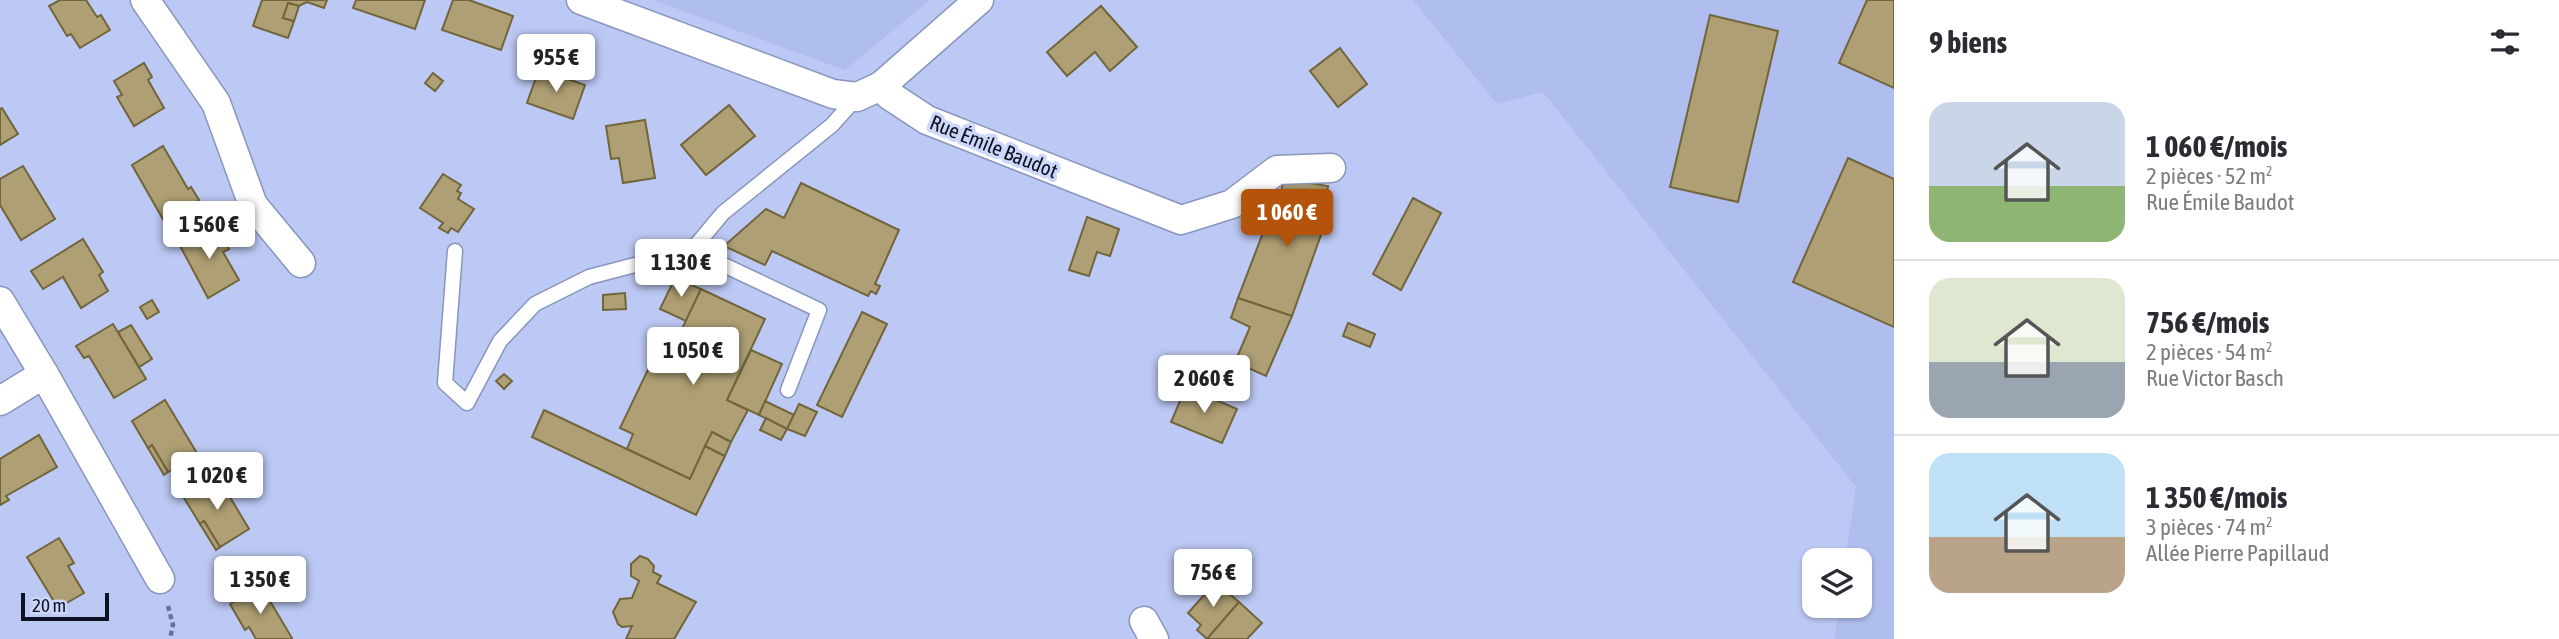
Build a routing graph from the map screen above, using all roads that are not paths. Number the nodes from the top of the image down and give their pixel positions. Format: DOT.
graph roads {
  1 [pos="145,0"];
  2 [pos="582,0"];
  3 [pos="979,0"];
  4 [pos="869,91"];
  5 [pos="1331,168"];
  6 [pos="692,250"];
  7 [pos="455,251"];
  8 [pos="301,264"];
  9 [pos="0,301"];
  10 [pos="44,374"];
  11 [pos="788,390"];
  12 [pos="0,401"];
  13 [pos="160,579"];
  1 -- 8 [label="street"];
  2 -- 4 [label="street, Rue Émile Baudot"];
  3 -- 4 [label="street"];
  4 -- 5 [label="street, Rue Émile Baudot"];
  4 -- 6 [label="lane"];
  6 -- 7 [label="lane"];
  6 -- 11 [label="lane"];
  9 -- 10 [label="street"];
  10 -- 12 [label="street"];
  10 -- 13 [label="street"];
}
